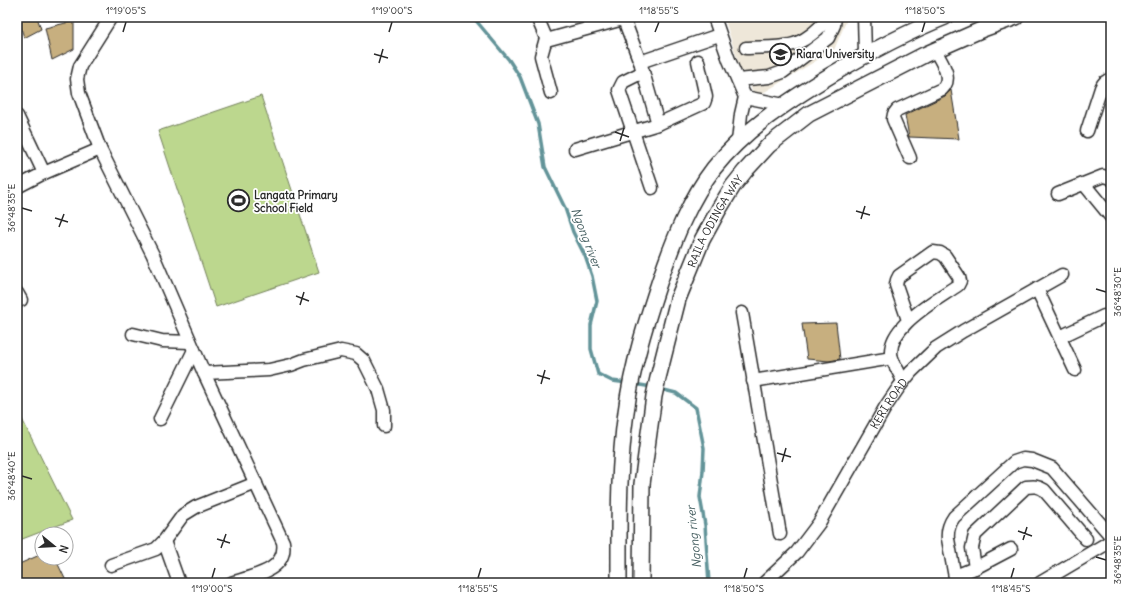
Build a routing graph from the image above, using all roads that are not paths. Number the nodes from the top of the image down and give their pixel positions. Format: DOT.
graph roads {
  1 [pos="538,17"];
  2 [pos="714,17"];
  3 [pos="830,17"];
  4 [pos="835,17"];
  5 [pos="864,17"];
  6 [pos="945,17"];
  7 [pos="1016,17"];
  8 [pos="108,18"];
  9 [pos="623,18"];
  10 [pos="720,35"];
  11 [pos="546,38"];
  12 [pos="746,48"];
  13 [pos="935,50"];
  14 [pos="865,54"];
  15 [pos="698,61"];
  16 [pos="642,67"];
  17 [pos="1111,79"];
  18 [pos="738,80"];
  19 [pos="552,93"];
  20 [pos="745,97"];
  21 [pos="784,105"];
  22 [pos="17,116"];
  23 [pos="658,124"];
  24 [pos="1087,131"];
  25 [pos="633,132"];
  26 [pos="738,142"];
  27 [pos="100,149"];
  28 [pos="574,149"];
  29 [pos="910,158"];
  30 [pos="44,173"];
  31 [pos="1111,179"];
  32 [pos="1084,184"];
  33 [pos="17,187"];
  34 [pos="652,188"];
  35 [pos="1058,194"];
  36 [pos="1111,217"];
  37 [pos="1062,275"];
  38 [pos="1037,289"];
  39 [pos="742,313"];
  40 [pos="1104,316"];
  41 [pos="908,320"];
  42 [pos="133,334"];
  43 [pos="1060,337"];
  44 [pos="192,346"];
  45 [pos="892,358"];
  46 [pos="1075,370"];
  47 [pos="204,373"];
  48 [pos="753,381"];
  49 [pos="903,381"];
  50 [pos="160,419"];
  51 [pos="384,426"];
  52 [pos="256,483"];
  53 [pos="780,534"];
  54 [pos="1111,536"];
  55 [pos="1086,539"];
  56 [pos="164,541"];
  57 [pos="1111,541"];
  58 [pos="1011,549"];
  59 [pos="110,565"];
  60 [pos="975,568"];
  61 [pos="956,579"];
  62 [pos="179,583"];
  63 [pos="231,583"];
  64 [pos="619,583"];
  65 [pos="641,583"];
  66 [pos="764,583"];
  67 [pos="1040,583"];
  1 -- 11 [label="street"];
  2 -- 10 [label="street"];
  3 -- 12 [label="street"];
  4 -- 18 [label="street"];
  5 -- 14 [label="street"];
  6 -- 14 [label="main road"];
  7 -- 13 [label="main road, RAILA ODINGA WAY"];
  8 -- 27 [label="street"];
  9 -- 11 [label="street"];
  9 -- 16 [label="street"];
  10 -- 16 [label="street"];
  10 -- 18 [label="street"];
  11 -- 19 [label="street"];
  13 -- 29 [label="street"];
  13 -- 65 [label="main road, RAILA ODINGA WAY"];
  14 -- 21 [label="main road"];
  15 -- 23 [label="street"];
  16 -- 23 [label="street"];
  16 -- 25 [label="street"];
  17 -- 24 [label="street"];
  18 -- 20 [label="street"];
  20 -- 21 [label="street"];
  20 -- 26 [label="street"];
  21 -- 26 [label="main road"];
  22 -- 30 [label="street"];
  23 -- 25 [label="street"];
  25 -- 28 [label="street"];
  25 -- 34 [label="street"];
  26 -- 64 [label="main road"];
  27 -- 30 [label="street"];
  27 -- 44 [label="street"];
  30 -- 33 [label="street"];
  31 -- 32 [label="street"];
  32 -- 35 [label="street"];
  32 -- 36 [label="street"];
  37 -- 38 [label="street, KERI ROAD"];
  38 -- 43 [label="street"];
  38 -- 49 [label="street, KERI ROAD"];
  39 -- 48 [label="street"];
  40 -- 43 [label="street"];
  41 -- 41 [label="street"];
  41 -- 45 [label="street"];
  42 -- 44 [label="street"];
  43 -- 46 [label="street"];
  44 -- 47 [label="street"];
  44 -- 50 [label="street"];
  45 -- 48 [label="street"];
  45 -- 49 [label="street"];
  47 -- 51 [label="street"];
  47 -- 52 [label="street"];
  48 -- 53 [label="street"];
  49 -- 66 [label="street, KERI ROAD"];
  52 -- 56 [label="street"];
  52 -- 63 [label="street"];
  54 -- 61 [label="street"];
  55 -- 60 [label="street"];
  56 -- 59 [label="street"];
  56 -- 62 [label="street"];
  57 -- 67 [label="street"];
  58 -- 60 [label="street"];
  60 -- 61 [label="street"];
}
